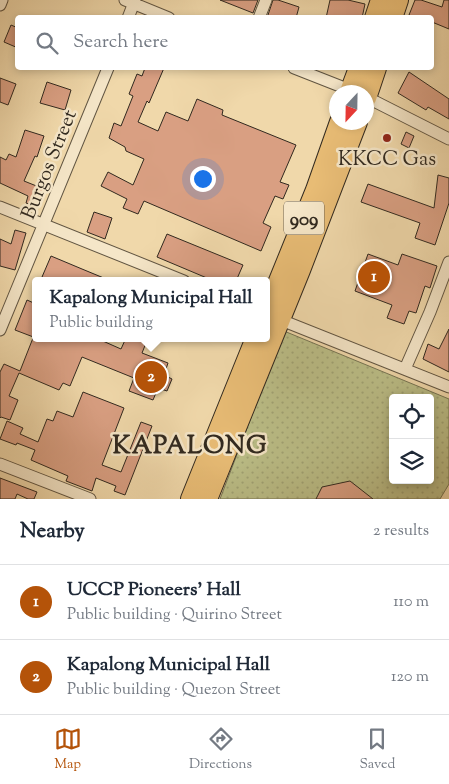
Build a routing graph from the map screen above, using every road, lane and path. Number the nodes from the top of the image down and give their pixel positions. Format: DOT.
graph roads {
  1 [pos="2,0"];
  2 [pos="266,0"];
  3 [pos="381,0"];
  4 [pos="398,0"];
  5 [pos="131,1"];
  6 [pos="0,5"];
  7 [pos="129,15"];
  8 [pos="162,15"];
  9 [pos="260,15"];
  10 [pos="376,15"];
  11 [pos="393,15"];
  12 [pos="107,70"];
  13 [pos="299,70"];
  14 [pos="359,70"];
  15 [pos="375,70"];
  16 [pos="336,85"];
  17 [pos="360,85"];
  18 [pos="366,85"];
  19 [pos="374,102"];
  20 [pos="337,130"];
  21 [pos="353,130"];
  22 [pos="449,139"];
  23 [pos="0,207"];
  24 [pos="43,224"];
  25 [pos="449,262"];
  26 [pos="174,277"];
  27 [pos="271,315"];
  28 [pos="0,330"];
  29 [pos="254,342"];
  30 [pos="262,342"];
  31 [pos="404,369"];
  32 [pos="449,387"];
  33 [pos="0,464"];
  34 [pos="67,495"];
  35 [pos="90,499"];
  36 [pos="191,499"];
  37 [pos="208,499"];
  1 -- 6 [label="street"];
  2 -- 9 [label="street"];
  3 -- 10 [label="highway"];
  4 -- 11 [label="highway"];
  5 -- 7 [label="street"];
  5 -- 8 [label="street"];
  12 -- 24 [label="street, Burgos Street"];
  13 -- 16 [label="street"];
  14 -- 17 [label="highway"];
  15 -- 18 [label="highway"];
  19 -- 22 [label="street"];
  20 -- 27 [label="highway, 909"];
  21 -- 27 [label="highway, 909"];
  23 -- 24 [label="street"];
  24 -- 26 [label="street"];
  24 -- 28 [label="street, Burgos Street"];
  25 -- 31 [label="street"];
  27 -- 31 [label="street"];
  29 -- 36 [label="highway"];
  30 -- 37 [label="highway, 909"];
  31 -- 32 [label="street"];
  33 -- 34 [label="street"];
  34 -- 35 [label="street"];
}
